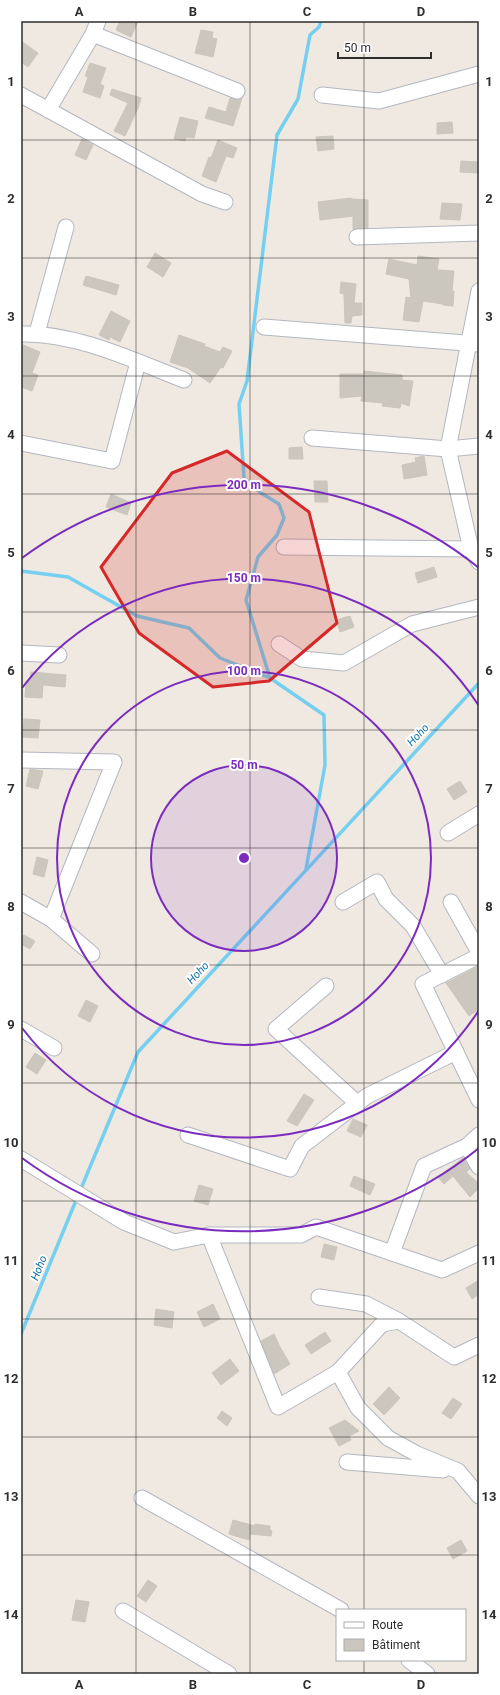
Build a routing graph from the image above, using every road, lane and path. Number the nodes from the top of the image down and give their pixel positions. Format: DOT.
graph roads {
  1 [pos="95,27"];
  2 [pos="479,74"];
  3 [pos="237,91"];
  4 [pos="21,95"];
  5 [pos="322,95"];
  6 [pos="48,110"];
  7 [pos="225,202"];
  8 [pos="66,227"];
  9 [pos="479,233"];
  10 [pos="357,237"];
  11 [pos="479,291"];
  12 [pos="264,327"];
  13 [pos="37,333"];
  14 [pos="21,334"];
  15 [pos="474,343"];
  16 [pos="138,362"];
  17 [pos="184,380"];
  18 [pos="312,438"];
  19 [pos="21,443"];
  20 [pos="479,446"];
  21 [pos="448,449"];
  22 [pos="284,547"];
  23 [pos="475,555"];
  24 [pos="479,606"];
  25 [pos="279,644"];
  26 [pos="21,652"];
  27 [pos="59,655"];
  28 [pos="21,760"];
  29 [pos="479,814"];
  30 [pos="448,833"];
  31 [pos="21,902"];
  32 [pos="343,902"];
  33 [pos="451,902"];
  34 [pos="51,919"];
  35 [pos="479,952"];
  36 [pos="92,954"];
  37 [pos="479,956"];
  38 [pos="442,975"];
  39 [pos="326,986"];
  40 [pos="21,1029"];
  41 [pos="54,1048"];
  42 [pos="456,1052"];
  43 [pos="479,1100"];
  44 [pos="358,1104"];
  45 [pos="188,1135"];
  46 [pos="479,1136"];
  47 [pos="467,1146"];
  48 [pos="21,1159"];
  49 [pos="479,1167"];
  50 [pos="209,1235"];
  51 [pos="392,1253"];
  52 [pos="479,1254"];
  53 [pos="319,1297"];
  54 [pos="399,1321"];
  55 [pos="479,1345"];
  56 [pos="338,1372"];
  57 [pos="347,1462"];
  58 [pos="458,1471"];
  59 [pos="479,1496"];
  60 [pos="142,1498"];
  61 [pos="339,1609"];
  62 [pos="123,1611"];
  63 [pos="410,1661"];
  64 [pos="229,1674"];
  65 [pos="427,1674"];
  1 -- 3 [label="street"];
  1 -- 6 [label="street"];
  2 -- 5 [label="street"];
  4 -- 6 [label="street"];
  6 -- 7 [label="street"];
  8 -- 13 [label="street"];
  9 -- 10 [label="street"];
  11 -- 15 [label="street"];
  12 -- 15 [label="street"];
  13 -- 14 [label="street"];
  13 -- 16 [label="street"];
  15 -- 21 [label="street"];
  16 -- 17 [label="street"];
  16 -- 19 [label="street"];
  18 -- 21 [label="street"];
  20 -- 21 [label="street"];
  21 -- 23 [label="street"];
  22 -- 23 [label="street"];
  24 -- 25 [label="street"];
  26 -- 27 [label="street"];
  28 -- 34 [label="street"];
  29 -- 30 [label="street"];
  31 -- 34 [label="street"];
  32 -- 38 [label="street"];
  33 -- 35 [label="street"];
  34 -- 36 [label="street"];
  37 -- 38 [label="street"];
  38 -- 42 [label="street"];
  39 -- 44 [label="street"];
  40 -- 41 [label="street"];
  42 -- 43 [label="street"];
  42 -- 44 [label="street"];
  44 -- 45 [label="street"];
  46 -- 47 [label="street"];
  47 -- 49 [label="street"];
  47 -- 51 [label="street"];
  48 -- 50 [label="street"];
  50 -- 51 [label="street"];
  50 -- 56 [label="street"];
  51 -- 52 [label="street"];
  53 -- 54 [label="street"];
  54 -- 55 [label="street"];
  54 -- 56 [label="street"];
  56 -- 58 [label="street"];
  57 -- 58 [label="street"];
  58 -- 59 [label="street"];
  60 -- 61 [label="street"];
  62 -- 64 [label="street"];
  63 -- 65 [label="street"];
}
